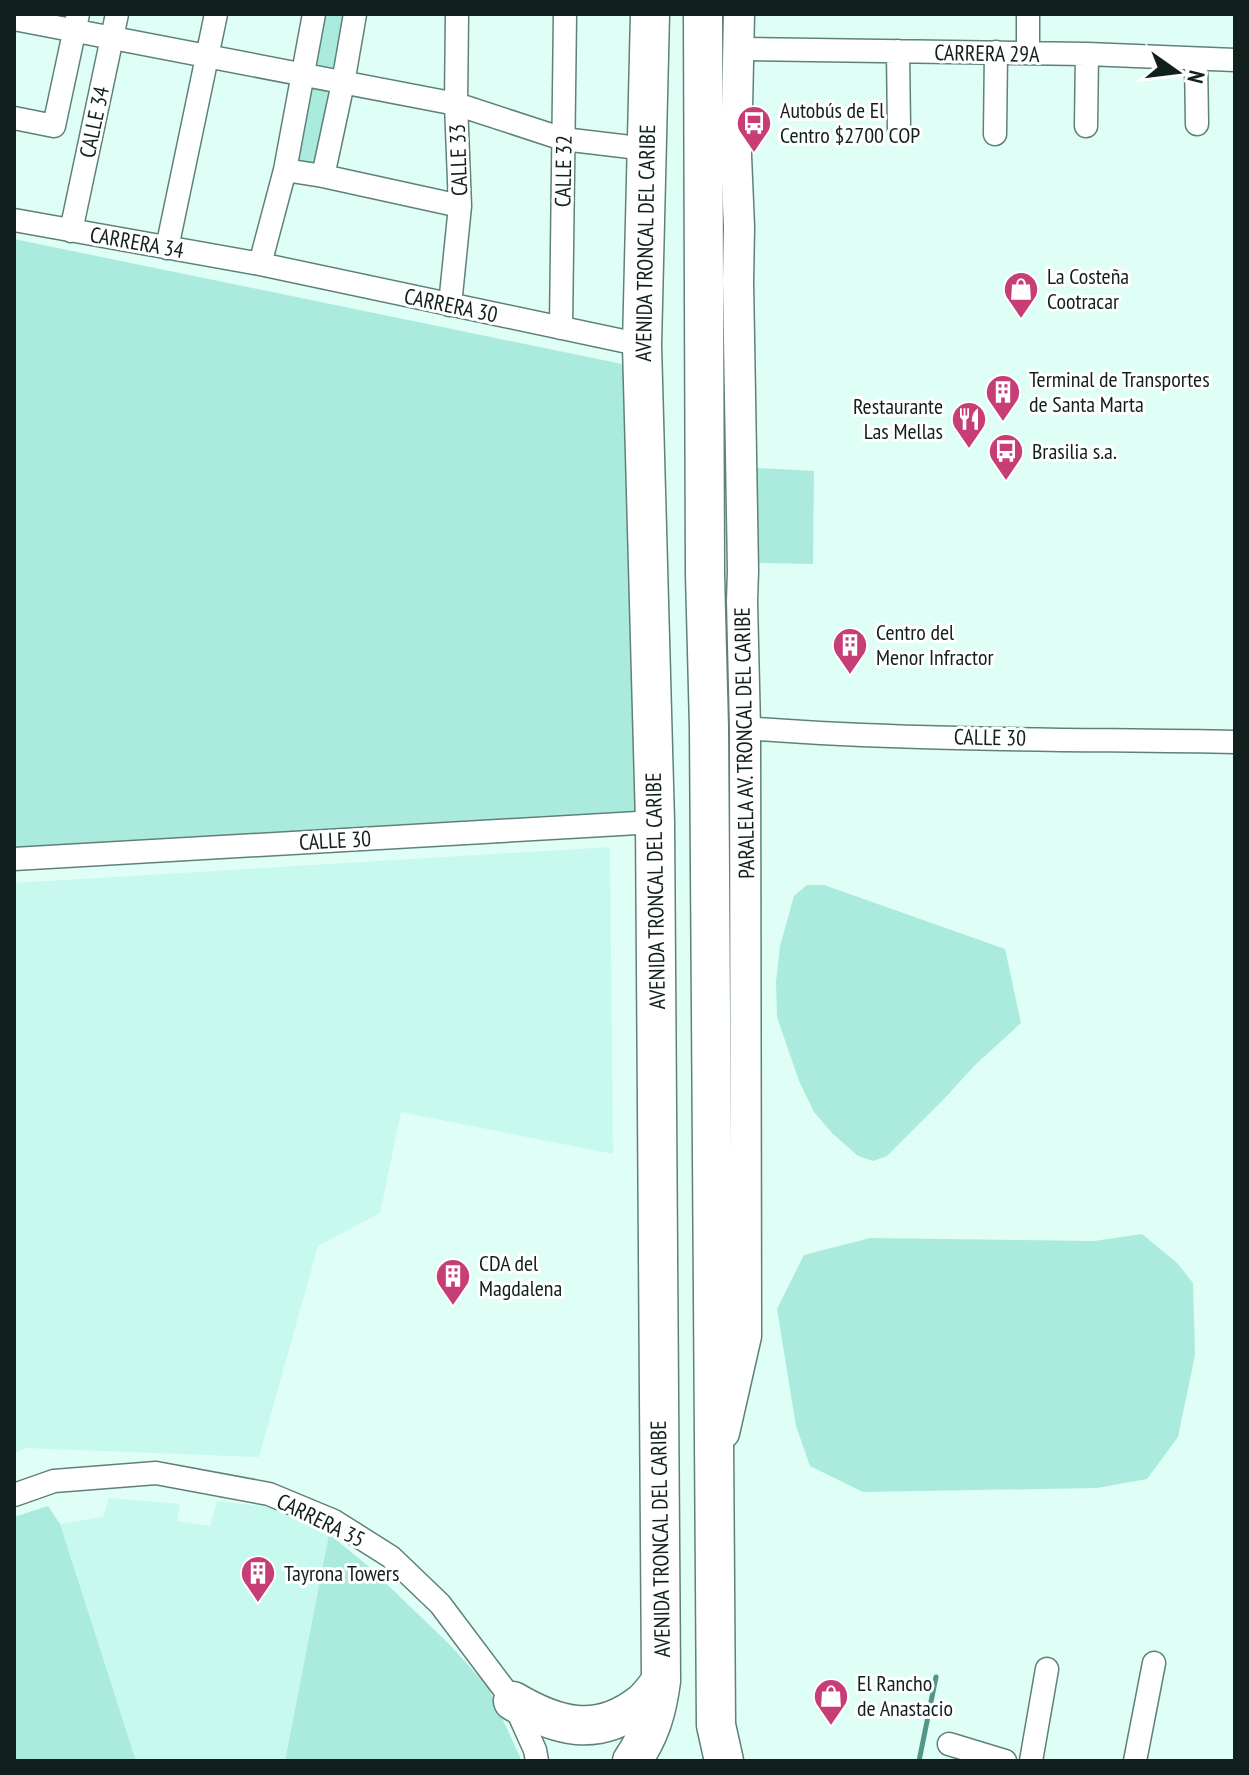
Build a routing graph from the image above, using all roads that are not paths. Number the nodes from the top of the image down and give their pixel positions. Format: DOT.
graph roads {
  1 [pos="117,14"];
  2 [pos="216,14"];
  3 [pos="314,14"];
  4 [pos="355,14"];
  5 [pos="457,14"];
  6 [pos="565,14"];
  7 [pos="650,14"];
  8 [pos="703,14"];
  9 [pos="739,14"];
  10 [pos="1028,14"];
  11 [pos="14,19"];
  12 [pos="77,23"];
  13 [pos="112,37"];
  14 [pos="740,49"];
  15 [pos="898,51"];
  16 [pos="996,52"];
  17 [pos="1028,53"];
  18 [pos="1087,54"];
  19 [pos="207,55"];
  20 [pos="1196,59"];
  21 [pos="1235,60"];
  22 [pos="302,76"];
  23 [pos="343,83"];
  24 [pos="456,104"];
  25 [pos="14,118"];
  26 [pos="1197,124"];
  27 [pos="1086,126"];
  28 [pos="899,129"];
  29 [pos="995,134"];
  30 [pos="563,139"];
  31 [pos="647,149"];
  32 [pos="285,170"];
  33 [pos="323,176"];
  34 [pos="460,206"];
  35 [pos="14,220"];
  36 [pos="71,231"];
  37 [pos="167,248"];
  38 [pos="260,264"];
  39 [pos="450,305"];
  40 [pos="561,328"];
  41 [pos="642,345"];
  42 [pos="745,728"];
  43 [pos="1235,742"];
  44 [pos="655,822"];
  45 [pos="14,859"];
  46 [pos="715,1468"];
  47 [pos="14,1495"];
  48 [pos="1154,1663"];
  49 [pos="1047,1669"];
  50 [pos="661,1681"];
  51 [pos="513,1701"];
  52 [pos="949,1744"];
  53 [pos="541,1757"];
  54 [pos="632,1761"];
  55 [pos="724,1761"];
  56 [pos="1005,1761"];
  57 [pos="1031,1761"];
  58 [pos="1135,1761"];
  1 -- 13 [label="street, CALLE 34"];
  2 -- 19 [label="street"];
  3 -- 22 [label="street"];
  4 -- 23 [label="street"];
  5 -- 24 [label="street, CALLE 33"];
  6 -- 30 [label="street, CALLE 32"];
  7 -- 31 [label="highway, AVENIDA TRONCAL DEL CARIBE"];
  8 -- 46 [label="highway"];
  9 -- 14 [label="street, PARALELA AV. TRONCAL DEL CARIBE"];
  10 -- 17 [label="street"];
  11 -- 12 [label="street"];
  12 -- 13 [label="street"];
  12 -- 25 [label="street"];
  13 -- 19 [label="street"];
  13 -- 36 [label="street, CALLE 34"];
  14 -- 15 [label="street, CARRERA 29A"];
  14 -- 42 [label="street, PARALELA AV. TRONCAL DEL CARIBE"];
  15 -- 16 [label="street, CARRERA 29A"];
  15 -- 28 [label="street"];
  16 -- 17 [label="street, CARRERA 29A"];
  16 -- 29 [label="street"];
  17 -- 18 [label="street, CARRERA 29A"];
  18 -- 20 [label="street, CARRERA 29A"];
  18 -- 27 [label="street"];
  19 -- 22 [label="street"];
  19 -- 37 [label="street"];
  20 -- 21 [label="street, CARRERA 29A"];
  20 -- 26 [label="street"];
  22 -- 23 [label="street"];
  22 -- 32 [label="street"];
  23 -- 24 [label="street"];
  23 -- 33 [label="street"];
  24 -- 30 [label="street"];
  24 -- 34 [label="street, CALLE 33"];
  30 -- 31 [label="street"];
  30 -- 40 [label="street, CALLE 32"];
  31 -- 41 [label="highway, AVENIDA TRONCAL DEL CARIBE"];
  32 -- 33 [label="street"];
  32 -- 38 [label="street"];
  33 -- 34 [label="street"];
  34 -- 39 [label="street, CALLE 33"];
  35 -- 36 [label="street, CARRERA 34"];
  36 -- 37 [label="street, CARRERA 34"];
  37 -- 38 [label="street, CARRERA 34"];
  38 -- 39 [label="street, CARRERA 30"];
  39 -- 40 [label="street, CARRERA 30"];
  40 -- 41 [label="street, CARRERA 30"];
  41 -- 44 [label="highway, AVENIDA TRONCAL DEL CARIBE"];
  42 -- 43 [label="street, CALLE 30"];
  42 -- 46 [label="street, PARALELA AV. TRONCAL DEL CARIBE"];
  44 -- 45 [label="street, CALLE 30"];
  44 -- 50 [label="highway, AVENIDA TRONCAL DEL CARIBE"];
  46 -- 55 [label="highway"];
  47 -- 51 [label="street, CARRERA 35"];
  48 -- 58 [label="street"];
  49 -- 57 [label="street"];
  50 -- 51 [label="highway"];
  50 -- 54 [label="highway, AVENIDA TRONCAL DEL CARIBE"];
  51 -- 53 [label="street, CARRERA 35"];
  52 -- 56 [label="street"];
}
